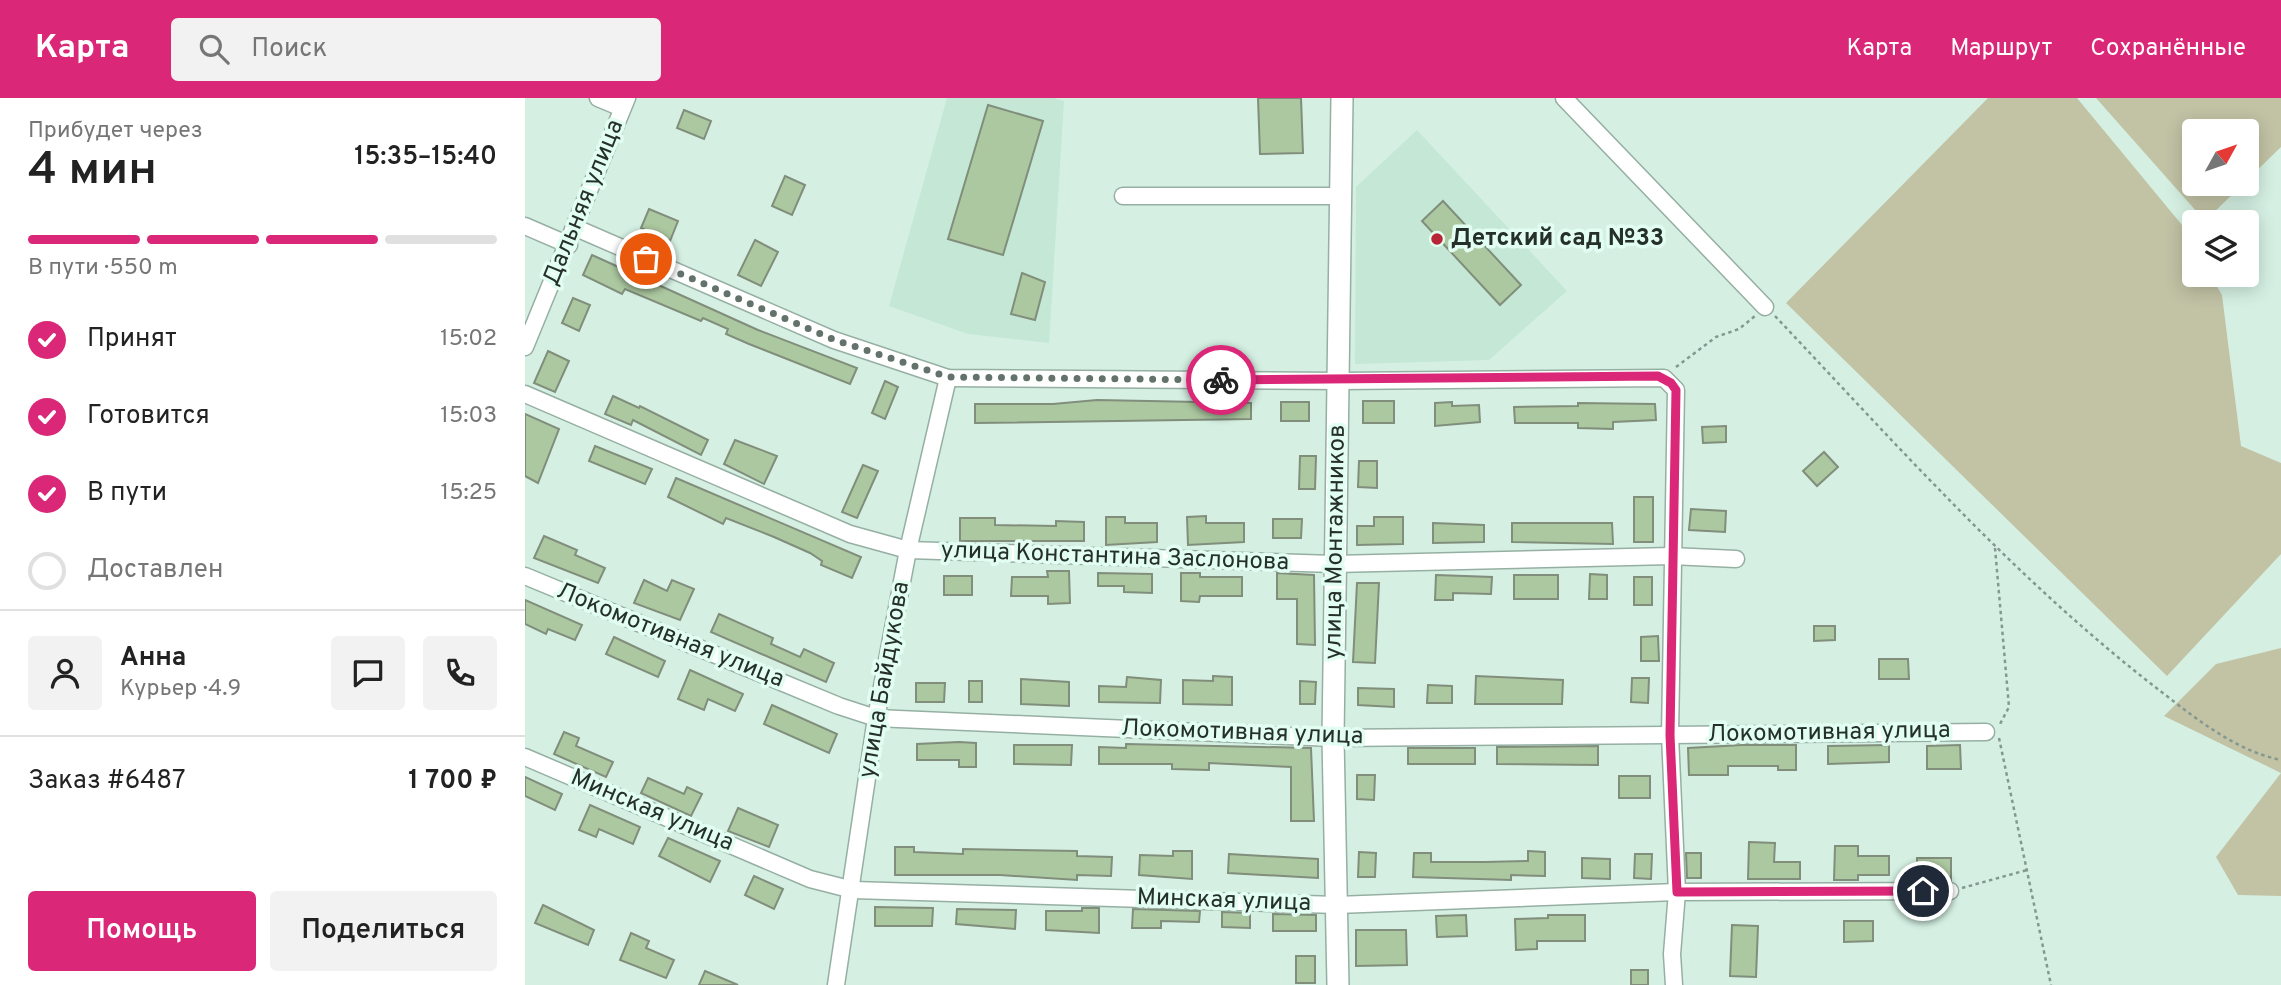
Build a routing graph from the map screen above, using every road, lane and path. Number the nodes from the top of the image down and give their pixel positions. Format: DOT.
graph roads {
  1 [pos="598,98"];
  2 [pos="1342,98"];
  3 [pos="1564,98"];
  4 [pos="625,103"];
  5 [pos="1123,195"];
  6 [pos="1339,196"];
  7 [pos="525,226"];
  8 [pos="576,228"];
  9 [pos="569,245"];
  10 [pos="1765,307"];
  11 [pos="525,346"];
  12 [pos="948,377"];
  13 [pos="1664,378"];
  14 [pos="1340,381"];
  15 [pos="525,394"];
  16 [pos="1995,548"];
  17 [pos="908,550"];
  18 [pos="1671,556"];
  19 [pos="1736,559"];
  20 [pos="1334,564"];
  21 [pos="525,576"];
  22 [pos="876,718"];
  23 [pos="1992,730"];
  24 [pos="1670,735"];
  25 [pos="1333,738"];
  26 [pos="525,757"];
  27 [pos="2281,760"];
  28 [pos="2027,870"];
  29 [pos="853,890"];
  30 [pos="1950,891"];
  31 [pos="1677,892"];
  32 [pos="1337,905"];
  33 [pos="836,985"];
  34 [pos="1338,985"];
  35 [pos="1674,985"];
  36 [pos="2052,985"];
  1 -- 4 [label="street"];
  2 -- 6 [label="street, улица Монтажников"];
  3 -- 10 [label="street"];
  4 -- 8 [label="street, Дальняя улица"];
  5 -- 6 [label="street"];
  6 -- 14 [label="street, улица Монтажников"];
  7 -- 9 [label="street"];
  8 -- 9 [label="street, Дальняя улица"];
  8 -- 12 [label="street"];
  9 -- 11 [label="street, Дальняя улица"];
  10 -- 13 [label="path"];
  10 -- 16 [label="path"];
  12 -- 14 [label="street"];
  12 -- 17 [label="street, улица Байдукова"];
  13 -- 14 [label="street"];
  13 -- 18 [label="street"];
  14 -- 20 [label="street, улица Монтажников"];
  15 -- 17 [label="street, улица Константина Заслонова"];
  16 -- 23 [label="path"];
  16 -- 27 [label="path"];
  17 -- 20 [label="street, улица Константина Заслонова"];
  17 -- 22 [label="street, улица Байдукова"];
  18 -- 19 [label="street, улица Константина Заслонова"];
  18 -- 20 [label="street, улица Константина Заслонова"];
  18 -- 24 [label="street"];
  20 -- 25 [label="street, улица Монтажников"];
  21 -- 22 [label="street, Локомотивная улица"];
  22 -- 25 [label="street, Локомотивная улица"];
  22 -- 29 [label="street, улица Байдукова"];
  23 -- 24 [label="street, Локомотивная улица"];
  23 -- 28 [label="path"];
  24 -- 25 [label="street, Локомотивная улица"];
  24 -- 31 [label="street"];
  25 -- 32 [label="street, улица Монтажников"];
  26 -- 29 [label="street, Минская улица"];
  28 -- 30 [label="path"];
  28 -- 36 [label="path"];
  29 -- 32 [label="street, Минская улица"];
  29 -- 33 [label="street, улица Байдукова"];
  30 -- 31 [label="street, Минская улица"];
  31 -- 32 [label="street, Минская улица"];
  31 -- 35 [label="street"];
  32 -- 34 [label="street, улица Монтажников"];
}
